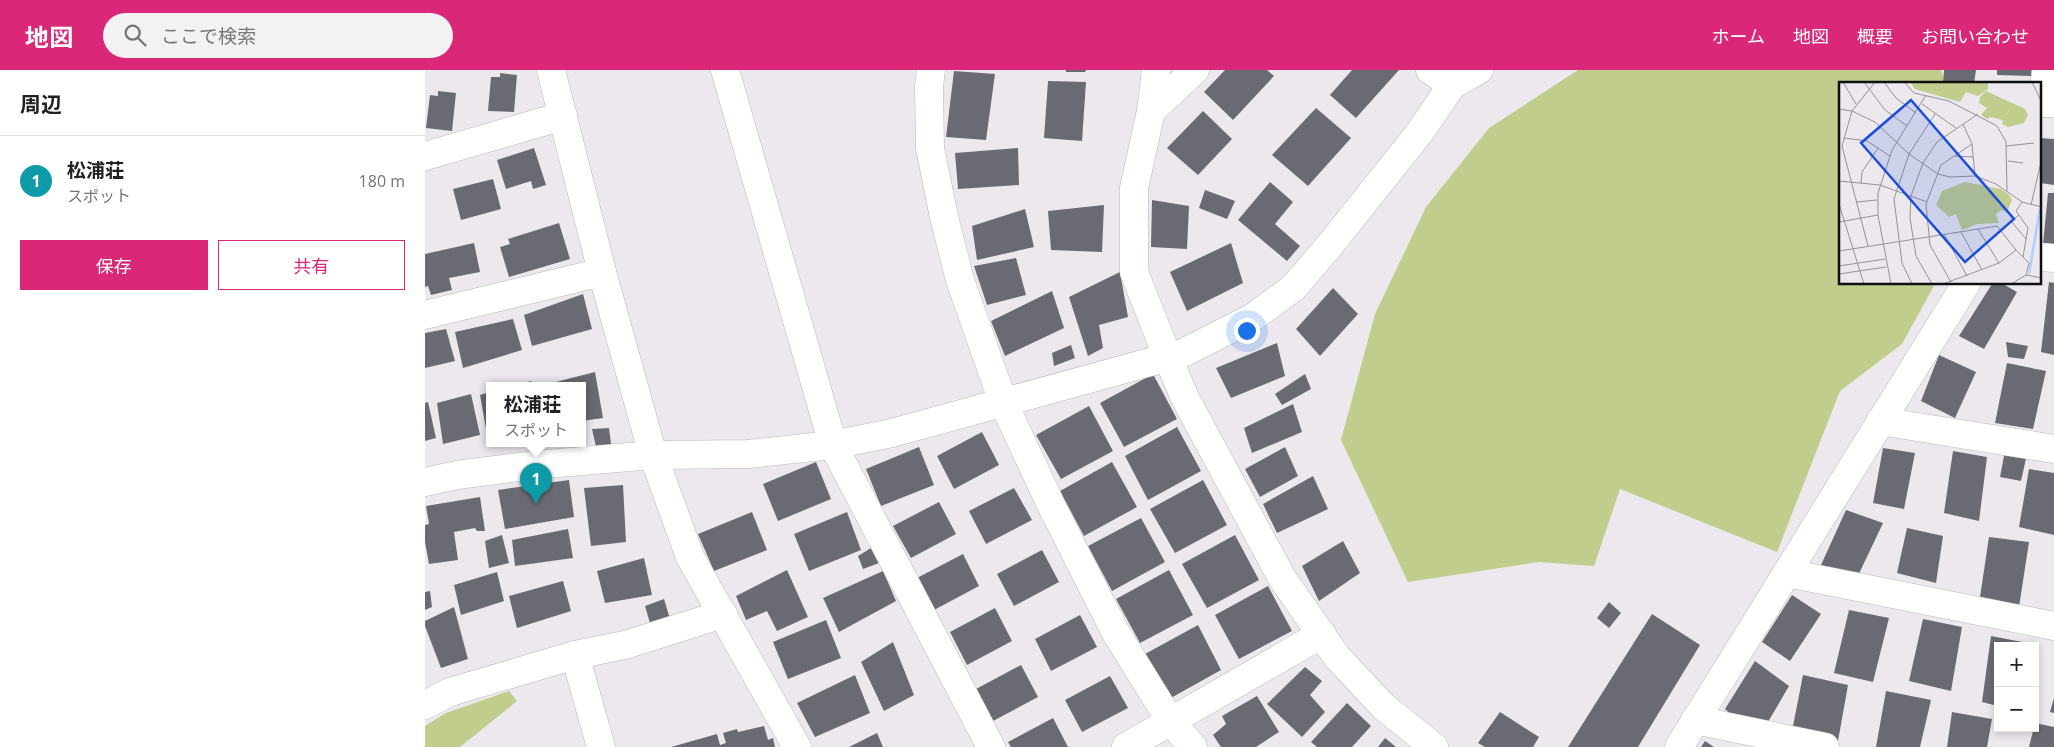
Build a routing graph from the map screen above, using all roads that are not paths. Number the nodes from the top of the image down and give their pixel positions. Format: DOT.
graph roads {
  1 [pos="551,70"];
  2 [pos="725,70"];
  3 [pos="931,70"];
  4 [pos="1156,70"];
  5 [pos="1195,70"];
  6 [pos="1479,70"];
  7 [pos="2046,70"];
  8 [pos="1441,77"];
  9 [pos="2054,103"];
  10 [pos="1151,111"];
  11 [pos="563,116"];
  12 [pos="425,156"];
  13 [pos="2041,258"];
  14 [pos="2054,258"];
  15 [pos="602,272"];
  16 [pos="1965,285"];
  17 [pos="425,315"];
  18 [pos="1168,358"];
  19 [pos="1003,402"];
  20 [pos="1880,421"];
  21 [pos="833,445"];
  22 [pos="2054,449"];
  23 [pos="653,455"];
  24 [pos="425,482"];
  25 [pos="1787,573"];
  26 [pos="723,614"];
  27 [pos="2054,626"];
  28 [pos="1322,634"];
  29 [pos="575,655"];
  30 [pos="425,705"];
  31 [pos="1695,720"];
  32 [pos="1171,722"];
  33 [pos="601,747"];
  34 [pos="797,747"];
  35 [pos="991,747"];
  36 [pos="1126,747"];
  37 [pos="1193,747"];
  38 [pos="1434,747"];
  39 [pos="1679,747"];
  40 [pos="1825,747"];
  1 -- 11 [label="street"];
  2 -- 21 [label="street"];
  3 -- 19 [label="street"];
  4 -- 10 [label="street"];
  5 -- 10 [label="street"];
  6 -- 8 [label="street"];
  7 -- 9 [label="street"];
  8 -- 18 [label="street"];
  10 -- 18 [label="street"];
  11 -- 12 [label="street"];
  11 -- 15 [label="street"];
  13 -- 14 [label="street"];
  15 -- 17 [label="street"];
  15 -- 23 [label="street"];
  16 -- 20 [label="street"];
  18 -- 19 [label="street"];
  18 -- 28 [label="street"];
  19 -- 21 [label="street"];
  19 -- 32 [label="street"];
  20 -- 22 [label="street"];
  20 -- 25 [label="street"];
  21 -- 23 [label="street"];
  21 -- 35 [label="street"];
  23 -- 24 [label="street"];
  23 -- 26 [label="street"];
  25 -- 27 [label="street"];
  25 -- 31 [label="street"];
  26 -- 29 [label="street"];
  26 -- 34 [label="street"];
  28 -- 32 [label="street"];
  28 -- 38 [label="street"];
  29 -- 30 [label="street"];
  29 -- 33 [label="street"];
  31 -- 39 [label="street"];
  31 -- 40 [label="street"];
  32 -- 36 [label="street"];
  32 -- 37 [label="street"];
}
